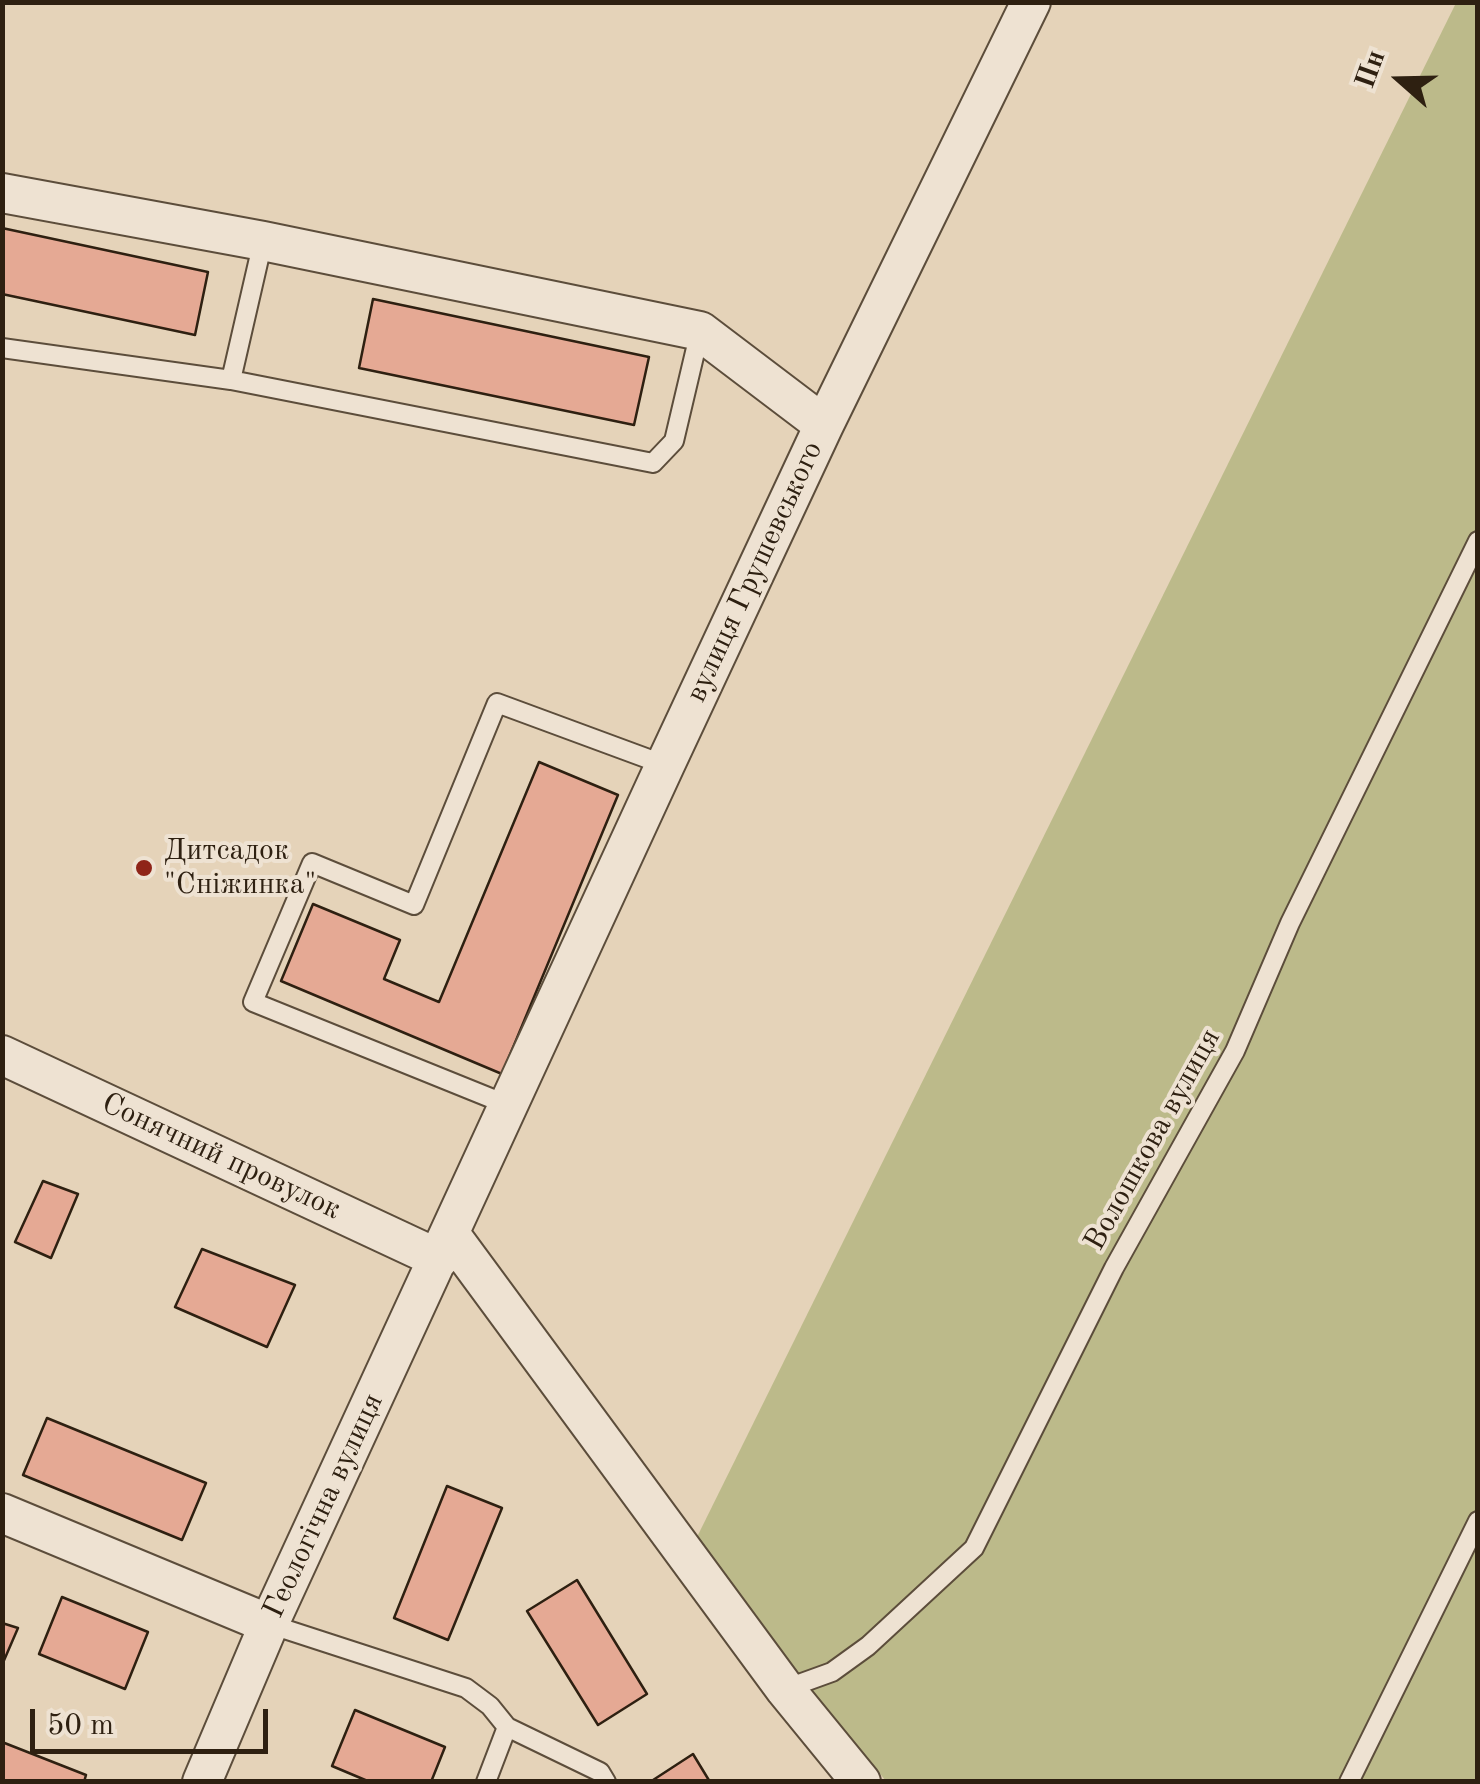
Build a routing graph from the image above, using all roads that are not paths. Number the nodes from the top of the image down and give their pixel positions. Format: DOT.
graph roads {
  1 [pos="1031,2"];
  2 [pos="2,193"];
  3 [pos="263,241"];
  4 [pos="700,330"];
  5 [pos="2,348"];
  6 [pos="231,380"];
  7 [pos="824,425"];
  8 [pos="1478,541"];
  9 [pos="664,765"];
  10 [pos="2,1056"];
  11 [pos="508,1105"];
  12 [pos="445,1247"];
  13 [pos="2,1513"];
  14 [pos="1478,1521"];
  15 [pos="269,1624"];
  16 [pos="785,1690"];
  17 [pos="506,1727"];
  18 [pos="202,1782"];
  19 [pos="486,1782"];
  20 [pos="606,1782"];
  21 [pos="861,1782"];
  22 [pos="1349,1782"];
  1 -- 7 [label="street"];
  2 -- 3 [label="street, вулиця Грушевського"];
  3 -- 4 [label="street, вулиця Грушевського"];
  3 -- 6 [label="lane"];
  4 -- 6 [label="lane"];
  4 -- 7 [label="street, вулиця Грушевського"];
  5 -- 6 [label="lane"];
  7 -- 9 [label="street, вулиця Грушевського"];
  8 -- 16 [label="lane, Волошкова вулиця"];
  9 -- 11 [label="street, вулиця Грушевського"];
  9 -- 11 [label="lane"];
  10 -- 12 [label="street, Сонячний провулок"];
  11 -- 12 [label="street, вулиця Грушевського"];
  12 -- 15 [label="street, Геологічна вулиця"];
  12 -- 16 [label="street"];
  13 -- 15 [label="street"];
  14 -- 22 [label="lane"];
  15 -- 17 [label="lane"];
  15 -- 18 [label="street, Геологічна вулиця"];
  16 -- 21 [label="street"];
  17 -- 19 [label="lane"];
  17 -- 20 [label="lane"];
}
